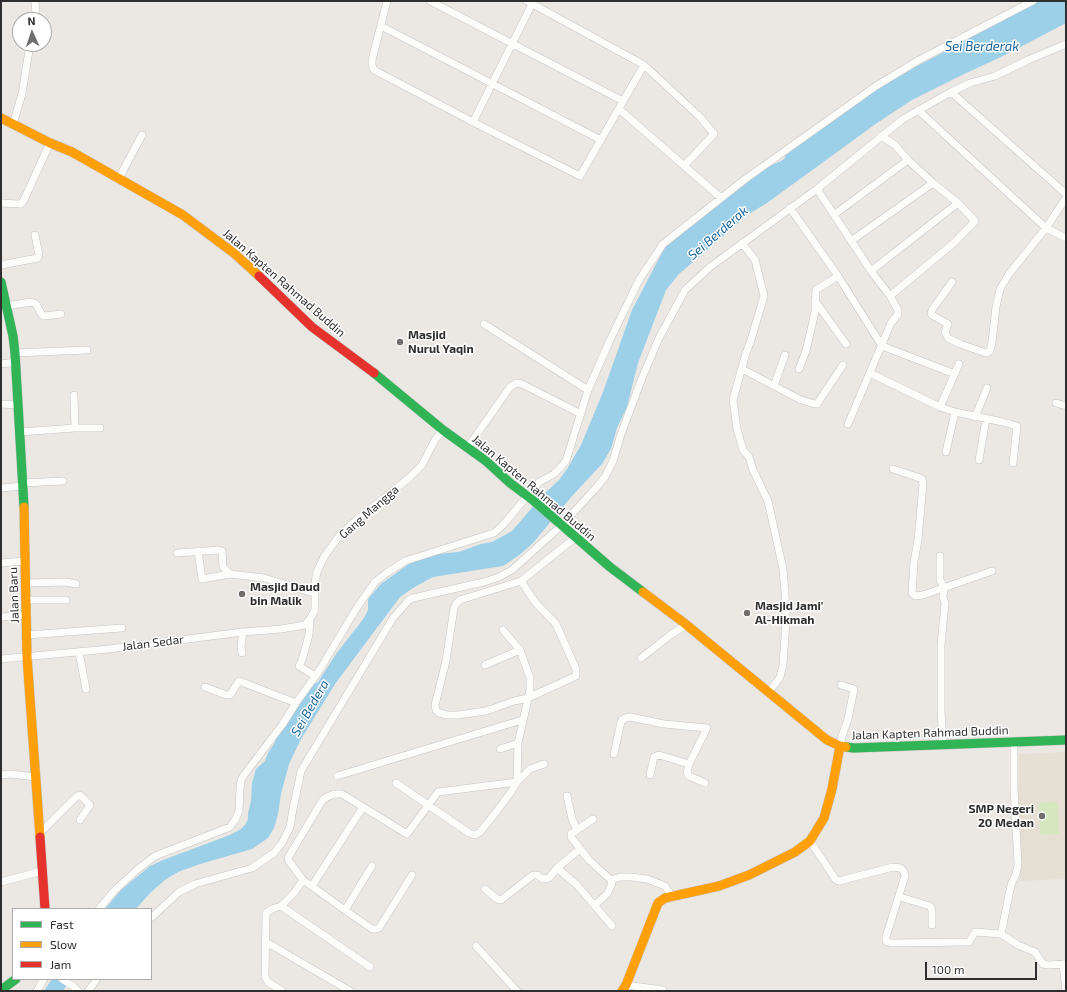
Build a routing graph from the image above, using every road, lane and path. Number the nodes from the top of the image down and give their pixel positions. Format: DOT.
graph roads {
  1 [pos="34,1"];
  2 [pos="387,1"];
  3 [pos="430,1"];
  4 [pos="1032,1"];
  5 [pos="530,2"];
  6 [pos="36,12"];
  7 [pos="381,26"];
  8 [pos="512,43"];
  9 [pos="1066,44"];
  10 [pos="29,52"];
  11 [pos="644,64"];
  12 [pos="491,83"];
  13 [pos="951,92"];
  14 [pos="623,101"];
  15 [pos="619,109"];
  16 [pos="918,110"];
  17 [pos="1,118"];
  18 [pos="473,122"];
  19 [pos="13,124"];
  20 [pos="142,135"];
  21 [pos="881,136"];
  22 [pos="601,140"];
  23 [pos="50,143"];
  24 [pos="908,160"];
  25 [pos="684,166"];
  26 [pos="119,178"];
  27 [pos="933,183"];
  28 [pos="817,189"];
  29 [pos="1066,194"];
  30 [pos="721,198"];
  31 [pos="1066,198"];
  32 [pos="1,203"];
  33 [pos="958,203"];
  34 [pos="790,208"];
  35 [pos="835,214"];
  36 [pos="1046,228"];
  37 [pos="35,235"];
  38 [pos="1066,238"];
  39 [pos="851,241"];
  40 [pos="742,243"];
  41 [pos="1,265"];
  42 [pos="871,271"];
  43 [pos="838,276"];
  44 [pos="1,282"];
  45 [pos="952,282"];
  46 [pos="890,296"];
  47 [pos="815,301"];
  48 [pos="4,310"];
  49 [pos="61,314"];
  50 [pos="484,324"];
  51 [pos="846,344"];
  52 [pos="882,346"];
  53 [pos="87,350"];
  54 [pos="785,355"];
  55 [pos="16,358"];
  56 [pos="1,364"];
  57 [pos="959,364"];
  58 [pos="843,365"];
  59 [pos="742,369"];
  60 [pos="799,369"];
  61 [pos="870,373"];
  62 [pos="955,374"];
  63 [pos="774,386"];
  64 [pos="987,388"];
  65 [pos="588,390"];
  66 [pos="74,395"];
  67 [pos="1056,403"];
  68 [pos="1,404"];
  69 [pos="18,405"];
  70 [pos="1066,406"];
  71 [pos="940,407"];
  72 [pos="955,412"];
  73 [pos="581,414"];
  74 [pos="975,417"];
  75 [pos="986,419"];
  76 [pos="848,424"];
  77 [pos="75,428"];
  78 [pos="100,428"];
  79 [pos="443,430"];
  80 [pos="20,432"];
  81 [pos="468,447"];
  82 [pos="946,452"];
  83 [pos="980,460"];
  84 [pos="1012,463"];
  85 [pos="893,469"];
  86 [pos="63,481"];
  87 [pos="23,485"];
  88 [pos="1,488"];
  89 [pos="530,499"];
  90 [pos="562,525"];
  91 [pos="576,537"];
  92 [pos="198,551"];
  93 [pos="177,553"];
  94 [pos="940,556"];
  95 [pos="25,561"];
  96 [pos="1,563"];
  97 [pos="992,571"];
  98 [pos="230,574"];
  99 [pos="521,581"];
  100 [pos="26,582"];
  101 [pos="76,584"];
  102 [pos="944,588"];
  103 [pos="314,593"];
  104 [pos="26,600"];
  105 [pos="66,600"];
  106 [pos="27,615"];
  107 [pos="1,617"];
  108 [pos="307,622"];
  109 [pos="686,625"];
  110 [pos="122,628"];
  111 [pos="503,630"];
  112 [pos="243,632"];
  113 [pos="27,635"];
  114 [pos="520,650"];
  115 [pos="79,652"];
  116 [pos="242,654"];
  117 [pos="27,657"];
  118 [pos="641,658"];
  119 [pos="1,659"];
  120 [pos="485,665"];
  121 [pos="315,676"];
  122 [pos="841,685"];
  123 [pos="205,687"];
  124 [pos="86,689"];
  125 [pos="768,692"];
  126 [pos="528,698"];
  127 [pos="296,703"];
  128 [pos="522,720"];
  129 [pos="1066,740"];
  130 [pos="1014,742"];
  131 [pos="518,743"];
  132 [pos="943,745"];
  133 [pos="840,746"];
  134 [pos="500,749"];
  135 [pos="614,754"];
  136 [pos="544,764"];
  137 [pos="689,764"];
  138 [pos="650,774"];
  139 [pos="1,775"];
  140 [pos="337,776"];
  141 [pos="36,777"];
  142 [pos="517,782"];
  143 [pos="396,783"];
  144 [pos="705,783"];
  145 [pos="567,796"];
  146 [pos="429,805"];
  147 [pos="363,807"];
  148 [pos="593,819"];
  149 [pos="80,820"];
  150 [pos="577,830"];
  151 [pos="39,834"];
  152 [pos="810,841"];
  153 [pos="580,849"];
  154 [pos="372,866"];
  155 [pos="557,868"];
  156 [pos="42,870"];
  157 [pos="412,875"];
  158 [pos="303,880"];
  159 [pos="611,880"];
  160 [pos="1,882"];
  161 [pos="312,886"];
  162 [pos="485,889"];
  163 [pos="671,895"];
  164 [pos="900,897"];
  165 [pos="595,905"];
  166 [pos="281,906"];
  167 [pos="45,908"];
  168 [pos="100,908"];
  169 [pos="345,910"];
  170 [pos="152,917"];
  171 [pos="932,925"];
  172 [pos="612,926"];
  173 [pos="1001,934"];
  174 [pos="266,942"];
  175 [pos="476,946"];
  176 [pos="1065,964"];
  177 [pos="370,968"];
  178 [pos="15,980"];
  179 [pos="43,980"];
  180 [pos="63,980"];
  181 [pos="96,980"];
  182 [pos="75,988"];
  183 [pos="624,988"];
  184 [pos="1,990"];
  185 [pos="663,990"];
  186 [pos="37,991"];
  187 [pos="91,991"];
  188 [pos="282,991"];
  189 [pos="350,991"];
  190 [pos="517,991"];
  191 [pos="1066,991"];
  1 -- 6 [label="street"];
  2 -- 7 [label="street"];
  3 -- 8 [label="street"];
  4 -- 30 [label="street"];
  5 -- 8 [label="street"];
  5 -- 11 [label="street"];
  7 -- 12 [label="street"];
  7 -- 18 [label="street"];
  8 -- 12 [label="street"];
  8 -- 14 [label="street"];
  9 -- 13 [label="street"];
  10 -- 19 [label="street"];
  11 -- 14 [label="street"];
  11 -- 25 [label="street"];
  12 -- 18 [label="street"];
  12 -- 22 [label="street"];
  13 -- 16 [label="street"];
  13 -- 29 [label="street"];
  14 -- 15 [label="street"];
  15 -- 22 [label="street"];
  15 -- 25 [label="street"];
  16 -- 21 [label="street"];
  16 -- 36 [label="street"];
  17 -- 19 [label="main road, Jalan Kapten Rahmad Buddin"];
  18 -- 22 [label="street"];
  19 -- 23 [label="main road, Jalan Kapten Rahmad Buddin"];
  20 -- 26 [label="street"];
  21 -- 24 [label="street"];
  21 -- 28 [label="street"];
  23 -- 26 [label="main road, Jalan Kapten Rahmad Buddin"];
  23 -- 32 [label="street"];
  24 -- 27 [label="street"];
  24 -- 35 [label="street"];
  25 -- 30 [label="street"];
  26 -- 79 [label="main road, Jalan Kapten Rahmad Buddin"];
  27 -- 33 [label="street"];
  27 -- 39 [label="street"];
  28 -- 34 [label="street"];
  28 -- 35 [label="street"];
  30 -- 65 [label="street"];
  31 -- 36 [label="street"];
  33 -- 42 [label="street"];
  33 -- 46 [label="street"];
  34 -- 40 [label="street"];
  34 -- 43 [label="street"];
  35 -- 39 [label="street"];
  36 -- 38 [label="street"];
  36 -- 45 [label="street"];
  37 -- 41 [label="street"];
  39 -- 42 [label="street"];
  40 -- 59 [label="street"];
  40 -- 90 [label="street"];
  42 -- 46 [label="street"];
  43 -- 47 [label="street"];
  43 -- 52 [label="street"];
  44 -- 48 [label="main road, Jalan Baru"];
  46 -- 52 [label="street"];
  47 -- 51 [label="street"];
  47 -- 60 [label="street"];
  48 -- 49 [label="street"];
  48 -- 55 [label="main road, Jalan Baru"];
  50 -- 65 [label="street"];
  52 -- 61 [label="street"];
  52 -- 62 [label="street"];
  53 -- 55 [label="street"];
  54 -- 63 [label="street"];
  55 -- 56 [label="street"];
  55 -- 69 [label="main road, Jalan Baru"];
  57 -- 62 [label="street"];
  58 -- 63 [label="street"];
  59 -- 63 [label="street"];
  59 -- 125 [label="street"];
  61 -- 71 [label="street"];
  61 -- 76 [label="street"];
  62 -- 71 [label="street"];
  64 -- 74 [label="street"];
  65 -- 73 [label="street"];
  66 -- 77 [label="street"];
  67 -- 70 [label="street"];
  68 -- 69 [label="street"];
  69 -- 80 [label="main road, Jalan Baru"];
  71 -- 72 [label="street"];
  72 -- 74 [label="street"];
  72 -- 82 [label="street"];
  73 -- 81 [label="street"];
  73 -- 89 [label="street"];
  74 -- 75 [label="street"];
  75 -- 83 [label="street"];
  75 -- 84 [label="street"];
  77 -- 78 [label="street"];
  77 -- 80 [label="street"];
  79 -- 81 [label="main road, Jalan Kapten Rahmad Buddin"];
  79 -- 103 [label="street, Gang Mangga"];
  80 -- 87 [label="main road, Jalan Baru"];
  81 -- 89 [label="main road, Jalan Kapten Rahmad Buddin"];
  85 -- 102 [label="street"];
  86 -- 87 [label="street"];
  87 -- 88 [label="street"];
  87 -- 95 [label="main road, Jalan Baru"];
  89 -- 90 [label="main road, Jalan Kapten Rahmad Buddin"];
  89 -- 121 [label="street"];
  90 -- 91 [label="main road, Jalan Kapten Rahmad Buddin"];
  90 -- 170 [label="street"];
  91 -- 99 [label="street"];
  91 -- 109 [label="main road, Jalan Kapten Rahmad Buddin"];
  92 -- 93 [label="street"];
  92 -- 98 [label="street"];
  92 -- 98 [label="street"];
  94 -- 102 [label="street"];
  95 -- 96 [label="street"];
  95 -- 100 [label="main road, Jalan Baru"];
  97 -- 102 [label="street"];
  98 -- 103 [label="street"];
  99 -- 126 [label="street"];
  99 -- 126 [label="street"];
  100 -- 101 [label="street"];
  100 -- 104 [label="main road, Jalan Baru"];
  102 -- 132 [label="street"];
  103 -- 108 [label="street, Gang Mangga"];
  104 -- 105 [label="street"];
  104 -- 106 [label="main road, Jalan Baru"];
  106 -- 107 [label="street"];
  106 -- 113 [label="main road, Jalan Baru"];
  108 -- 112 [label="street, Jalan Sedar"];
  108 -- 121 [label="street, Gang Mangga"];
  109 -- 118 [label="street"];
  109 -- 125 [label="main road, Jalan Kapten Rahmad Buddin"];
  110 -- 113 [label="street"];
  111 -- 114 [label="street"];
  112 -- 115 [label="street, Jalan Sedar"];
  112 -- 116 [label="street"];
  113 -- 117 [label="main road, Jalan Baru"];
  114 -- 120 [label="street"];
  114 -- 126 [label="street"];
  115 -- 117 [label="street, Jalan Sedar"];
  115 -- 124 [label="street"];
  117 -- 119 [label="street, Jalan Sedar"];
  117 -- 141 [label="main road, Jalan Baru"];
  121 -- 127 [label="street"];
  122 -- 133 [label="street"];
  123 -- 127 [label="street"];
  125 -- 133 [label="main road, Jalan Kapten Rahmad Buddin"];
  126 -- 128 [label="street"];
  127 -- 168 [label="street"];
  128 -- 131 [label="street"];
  128 -- 140 [label="street"];
  129 -- 130 [label="main road, Jalan Kapten Rahmad Buddin"];
  130 -- 132 [label="main road, Jalan Kapten Rahmad Buddin"];
  130 -- 173 [label="street"];
  131 -- 134 [label="street"];
  131 -- 142 [label="street"];
  132 -- 133 [label="main road, Jalan Kapten Rahmad Buddin"];
  133 -- 152 [label="main road"];
  135 -- 137 [label="street"];
  136 -- 142 [label="street"];
  137 -- 138 [label="street"];
  137 -- 144 [label="street"];
  139 -- 141 [label="street"];
  141 -- 151 [label="main road, Jalan Baru"];
  142 -- 146 [label="street"];
  142 -- 146 [label="street"];
  143 -- 146 [label="street"];
  145 -- 150 [label="street"];
  146 -- 147 [label="street"];
  147 -- 158 [label="street"];
  147 -- 161 [label="street"];
  148 -- 150 [label="street"];
  149 -- 151 [label="street"];
  150 -- 153 [label="street"];
  151 -- 156 [label="main road, Jalan Baru"];
  152 -- 163 [label="main road"];
  152 -- 164 [label="street"];
  153 -- 155 [label="street"];
  153 -- 159 [label="street"];
  154 -- 169 [label="street"];
  155 -- 162 [label="street"];
  155 -- 165 [label="street"];
  156 -- 160 [label="street"];
  156 -- 167 [label="main road, Jalan Baru"];
  157 -- 169 [label="street"];
  158 -- 161 [label="street"];
  158 -- 166 [label="street"];
  159 -- 163 [label="street"];
  159 -- 165 [label="street"];
  161 -- 169 [label="street"];
  163 -- 183 [label="main road"];
  164 -- 171 [label="street"];
  164 -- 173 [label="street"];
  165 -- 172 [label="street"];
  166 -- 174 [label="street"];
  166 -- 177 [label="street"];
  173 -- 176 [label="street"];
  174 -- 188 [label="street"];
  174 -- 189 [label="street"];
  175 -- 190 [label="street"];
  176 -- 191 [label="street"];
  178 -- 184 [label="main road"];
  179 -- 186 [label="street"];
  180 -- 182 [label="street"];
  181 -- 187 [label="street"];
  183 -- 185 [label="street"];
}
